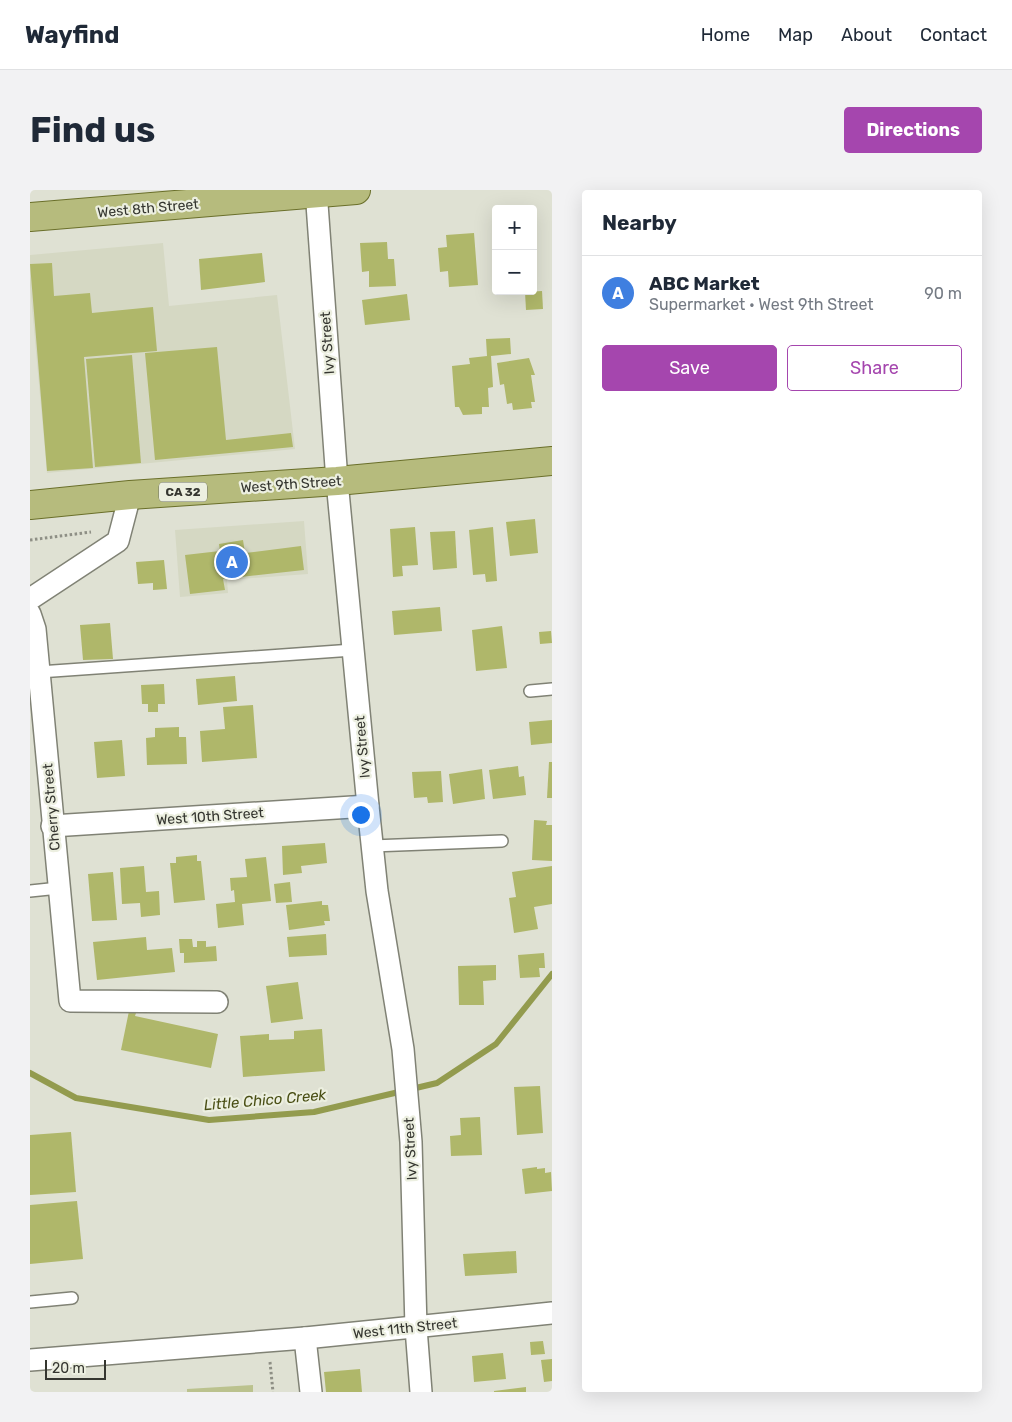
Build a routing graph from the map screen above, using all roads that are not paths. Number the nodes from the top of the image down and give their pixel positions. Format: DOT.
graph roads {
  1 [pos="356,190"];
  2 [pos="316,192"];
  3 [pos="30,217"];
  4 [pos="552,462"];
  5 [pos="337,481"];
  6 [pos="130,495"];
  7 [pos="30,505"];
  8 [pos="30,599"];
  9 [pos="30,614"];
  10 [pos="353,650"];
  11 [pos="39,672"];
  12 [pos="552,689"];
  13 [pos="530,691"];
  14 [pos="368,806"];
  15 [pos="52,826"];
  16 [pos="502,841"];
  17 [pos="372,846"];
  18 [pos="59,888"];
  19 [pos="30,891"];
  20 [pos="217,1002"];
  21 [pos="72,1298"];
  22 [pos="30,1302"];
  23 [pos="552,1313"];
  24 [pos="416,1328"];
  25 [pos="305,1338"];
  26 [pos="30,1360"];
  27 [pos="311,1392"];
  28 [pos="421,1392"];
  1 -- 2 [label="main road, West 8th Street"];
  2 -- 3 [label="main road, West 8th Street"];
  2 -- 5 [label="street, Ivy Street"];
  4 -- 5 [label="main road, West 9th Street / CA 32"];
  5 -- 6 [label="main road, West 9th Street / CA 32"];
  5 -- 10 [label="street, Ivy Street"];
  6 -- 7 [label="main road, West 9th Street / CA 32"];
  6 -- 8 [label="street"];
  9 -- 11 [label="street, Cherry Street"];
  10 -- 11 [label="lane"];
  10 -- 14 [label="street, Ivy Street"];
  11 -- 15 [label="street, Cherry Street"];
  12 -- 13 [label="lane"];
  14 -- 15 [label="street, West 10th Street"];
  14 -- 17 [label="street, Ivy Street"];
  15 -- 18 [label="street, Cherry Street"];
  16 -- 17 [label="lane"];
  17 -- 24 [label="street, Ivy Street"];
  18 -- 19 [label="lane"];
  18 -- 20 [label="street, Cherry Street"];
  21 -- 22 [label="lane"];
  23 -- 24 [label="street, West 11th Street"];
  24 -- 25 [label="street, West 11th Street"];
  24 -- 28 [label="street, Ivy Street"];
  25 -- 26 [label="street, West 11th Street"];
  25 -- 27 [label="street"];
}
